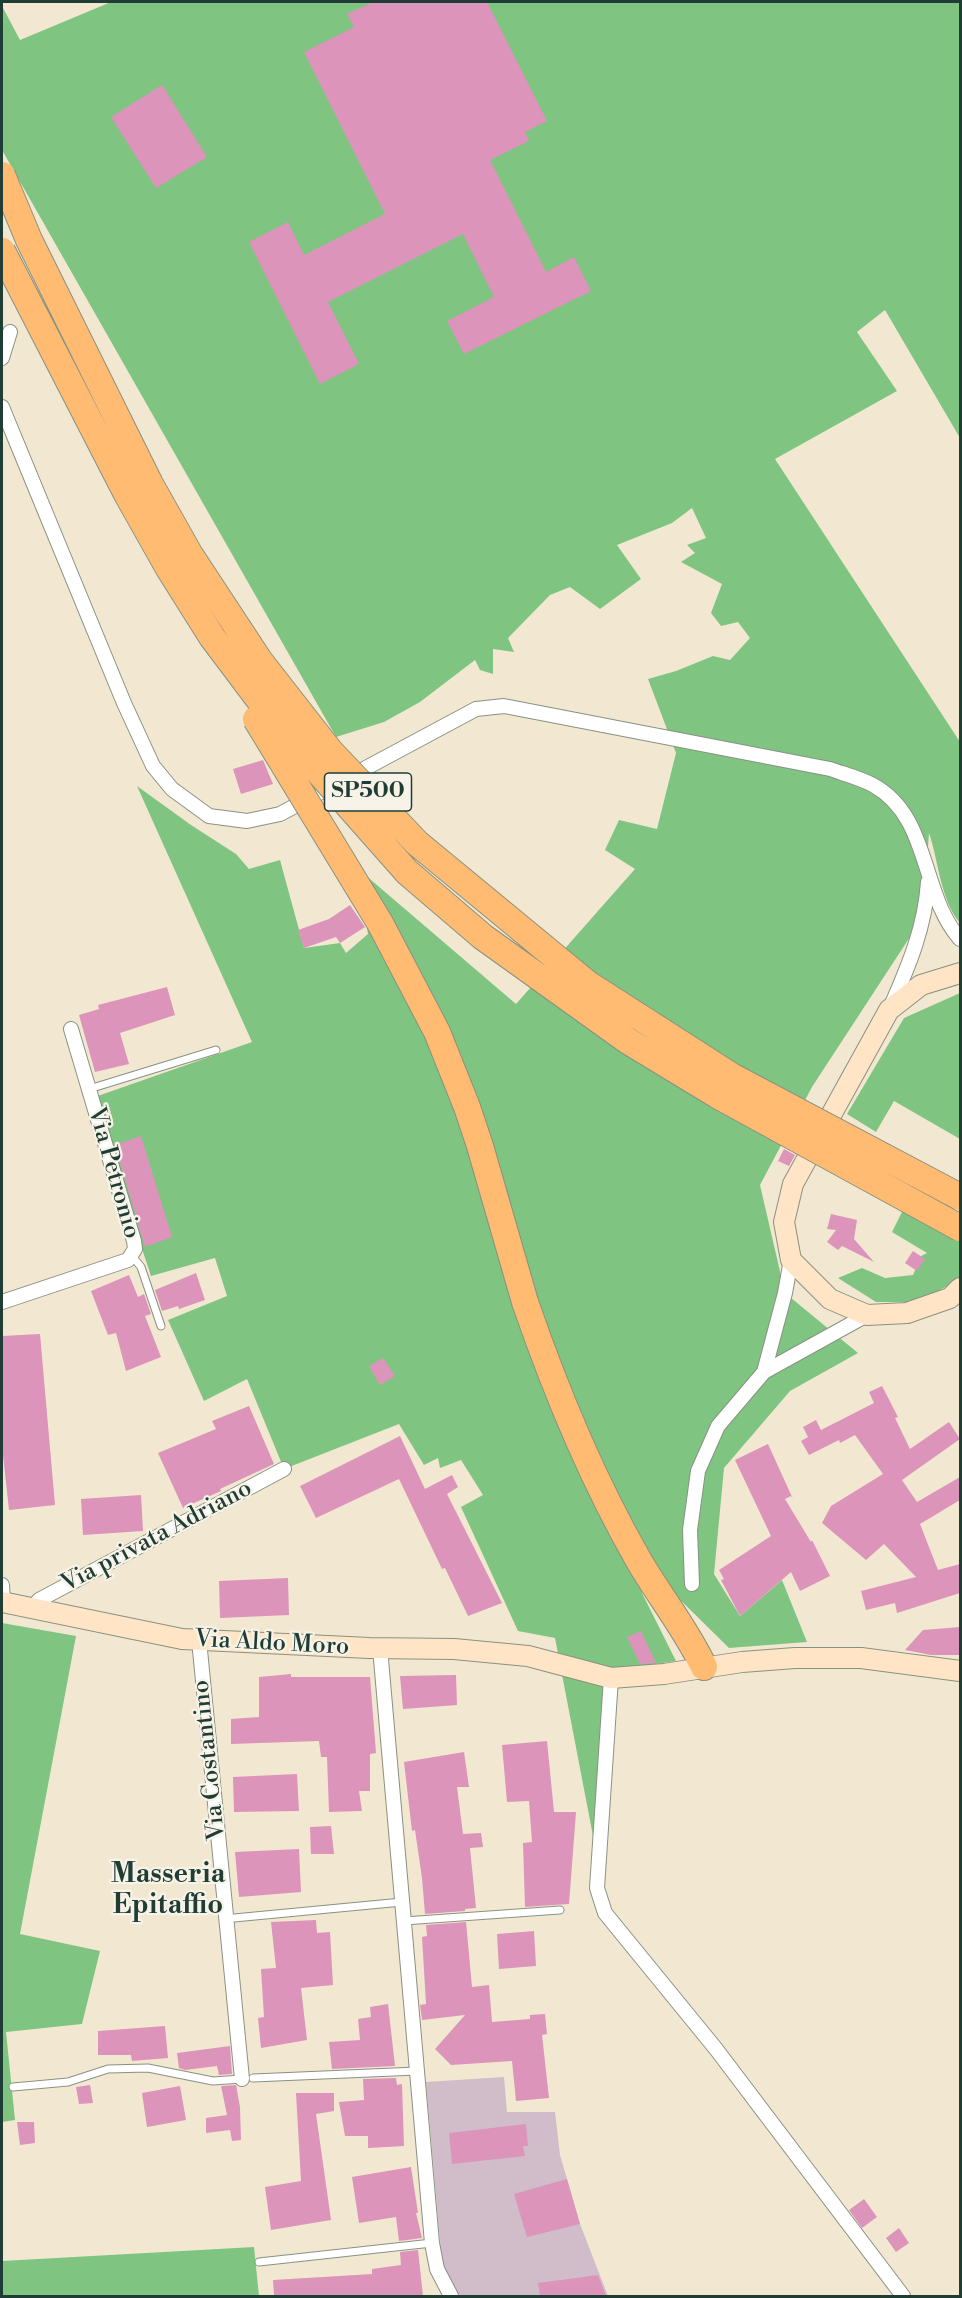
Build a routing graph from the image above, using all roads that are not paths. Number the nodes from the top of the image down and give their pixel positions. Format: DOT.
graph roads {
  1 [pos="2,175"];
  2 [pos="2,251"];
  3 [pos="10,332"];
  4 [pos="2,358"];
  5 [pos="2,407"];
  6 [pos="212,637"];
  7 [pos="928,871"];
  8 [pos="960,939"];
  9 [pos="960,973"];
  10 [pos="889,1010"];
  11 [pos="71,1029"];
  12 [pos="216,1050"];
  13 [pos="89,1089"];
  14 [pos="960,1197"];
  15 [pos="960,1228"];
  16 [pos="132,1256"];
  17 [pos="791,1260"];
  18 [pos="960,1288"];
  19 [pos="2,1302"];
  20 [pos="867,1315"];
  21 [pos="161,1326"];
  22 [pos="764,1372"];
  23 [pos="284,1469"];
  24 [pos="692,1584"];
  25 [pos="2,1596"];
  26 [pos="32,1608"];
  27 [pos="199,1640"];
  28 [pos="380,1648"];
  29 [pos="704,1667"];
  30 [pos="960,1671"];
  31 [pos="611,1678"];
  32 [pos="402,1902"];
  33 [pos="560,1910"];
  34 [pos="234,1918"];
  35 [pos="403,1921"];
  36 [pos="417,2071"];
  37 [pos="248,2079"];
  38 [pos="14,2087"];
  39 [pos="432,2243"];
  40 [pos="259,2262"];
  41 [pos="451,2296"];
  42 [pos="903,2296"];
  1 -- 14 [label="highway, SP500, bridge"];
  2 -- 6 [label="highway, SP500, bridge"];
  3 -- 4 [label="street"];
  5 -- 7 [label="street"];
  6 -- 15 [label="highway, SP500, bridge"];
  6 -- 29 [label="highway, bridge"];
  7 -- 8 [label="street"];
  7 -- 10 [label="street"];
  9 -- 10 [label="street"];
  10 -- 17 [label="street"];
  11 -- 13 [label="street, Via Petronio"];
  12 -- 13 [label="lane, Via Petronio"];
  13 -- 16 [label="street, Via Petronio"];
  16 -- 19 [label="street, Via Petronio"];
  16 -- 21 [label="lane, Via Petronio"];
  17 -- 20 [label="street"];
  17 -- 22 [label="street"];
  18 -- 20 [label="street"];
  20 -- 22 [label="street"];
  22 -- 24 [label="street"];
  23 -- 26 [label="street, Via privata Adriano"];
  25 -- 26 [label="street, Via Aldo Moro"];
  26 -- 27 [label="street, Via Aldo Moro"];
  27 -- 28 [label="street, Via Aldo Moro"];
  27 -- 37 [label="street, Via Costantino"];
  28 -- 31 [label="street, Via Aldo Moro"];
  28 -- 32 [label="street"];
  29 -- 30 [label="street, Via Aldo Moro"];
  29 -- 31 [label="street, Via Aldo Moro"];
  31 -- 42 [label="street"];
  32 -- 34 [label="lane"];
  32 -- 35 [label="street"];
  33 -- 35 [label="lane"];
  35 -- 36 [label="street"];
  36 -- 37 [label="lane"];
  36 -- 39 [label="street"];
  37 -- 38 [label="lane"];
  39 -- 40 [label="lane"];
  39 -- 41 [label="street"];
}
